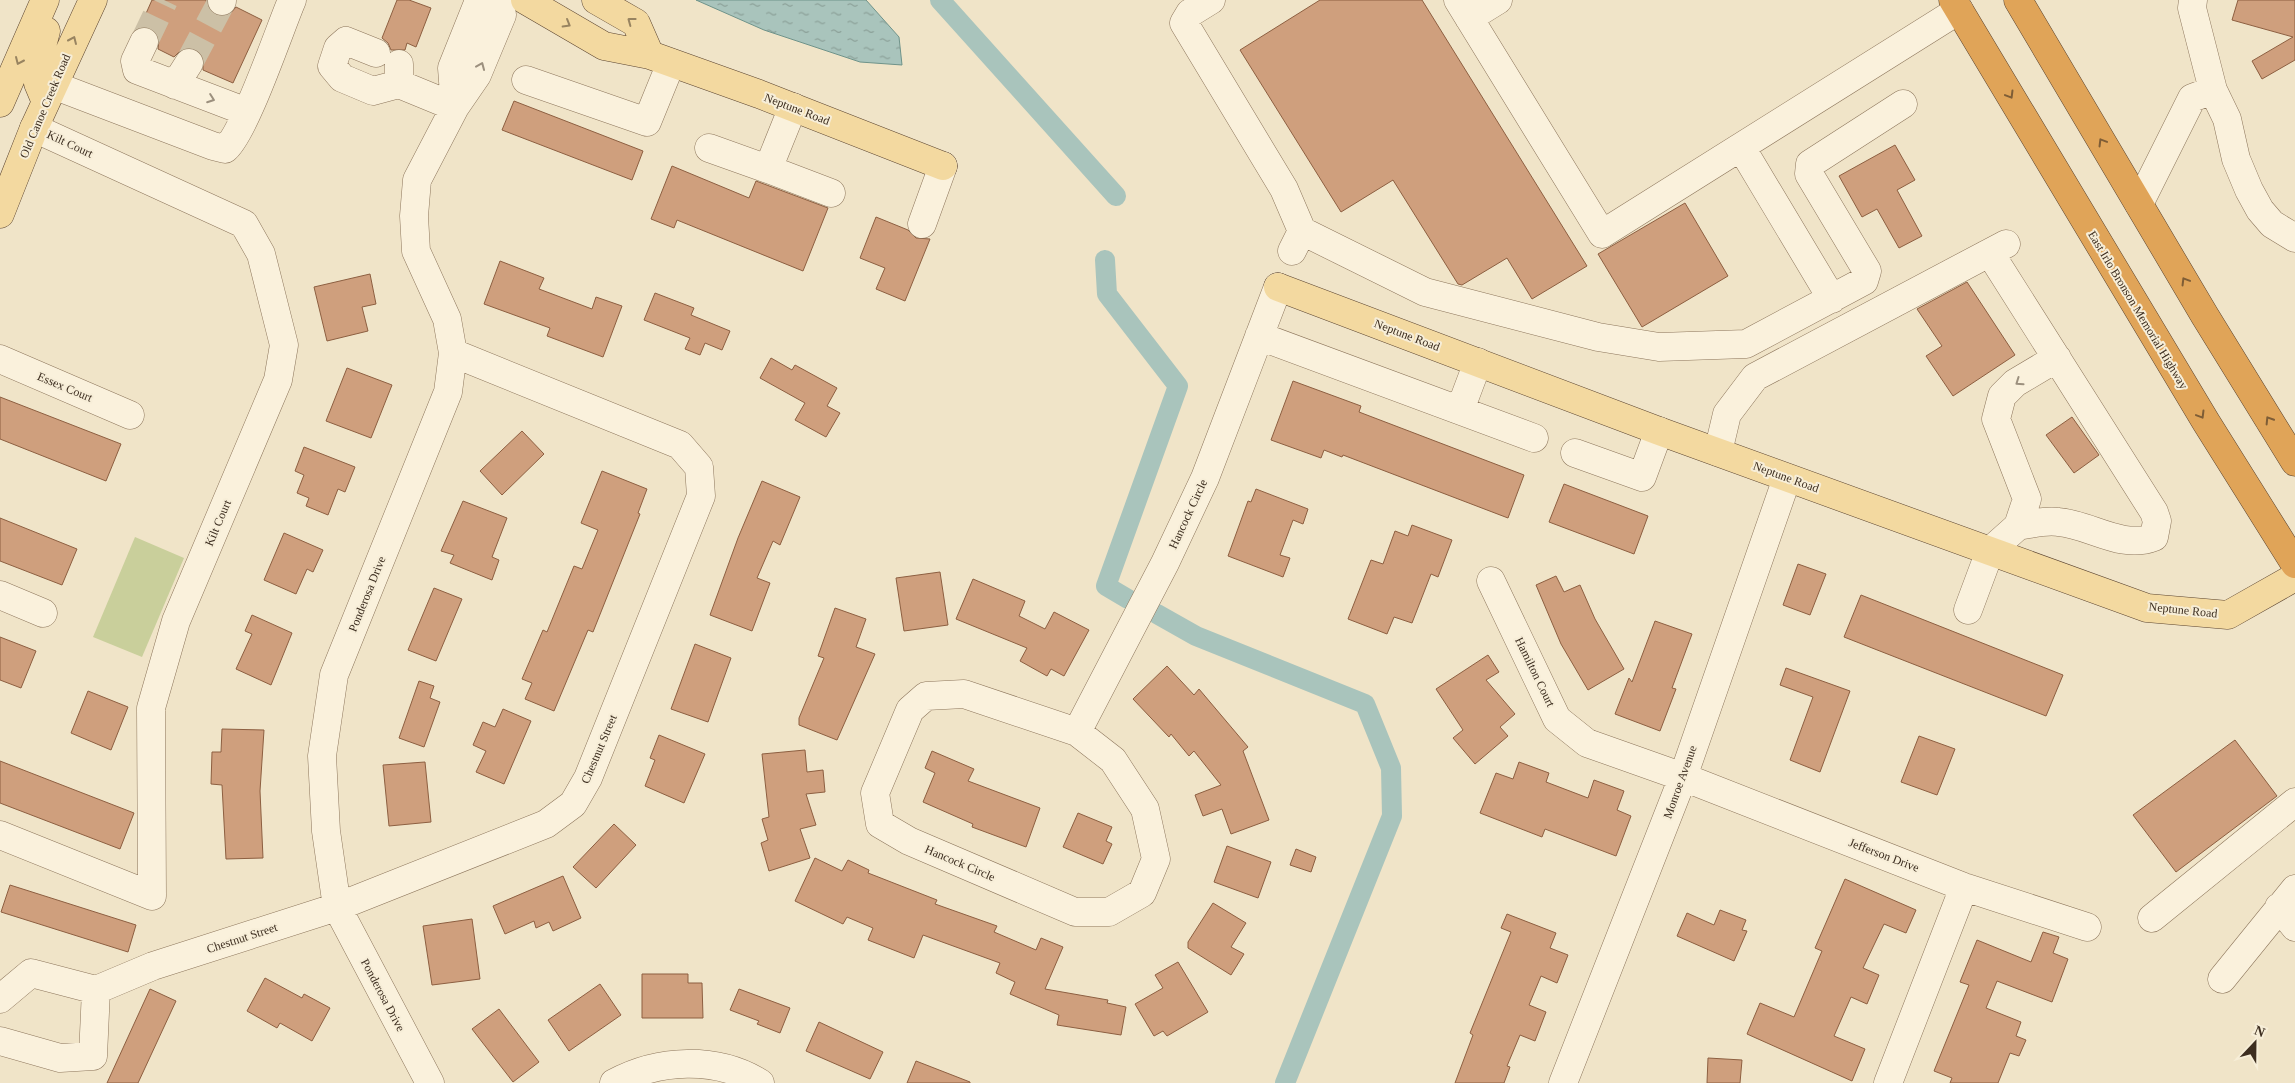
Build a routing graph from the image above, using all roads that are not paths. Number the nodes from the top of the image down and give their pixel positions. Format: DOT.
graph roads {
  1 [pos="47,0"];
  2 [pos="94,0"];
  3 [pos="292,0"];
  4 [pos="482,0"];
  5 [pos="500,0"];
  6 [pos="525,0"];
  7 [pos="596,0"];
  8 [pos="1211,0"];
  9 [pos="1498,0"];
  10 [pos="2018,0"];
  11 [pos="2193,0"];
  12 [pos="1956,5"];
  13 [pos="1463,9"];
  14 [pos="144,42"];
  15 [pos="661,59"];
  16 [pos="391,67"];
  17 [pos="526,80"];
  18 [pos="2214,90"];
  19 [pos="50,93"];
  20 [pos="0,104"];
  21 [pos="1903,104"];
  22 [pos="455,107"];
  23 [pos="793,107"];
  24 [pos="247,112"];
  25 [pos="34,128"];
  26 [pos="1741,147"];
  27 [pos="709,148"];
  28 [pos="943,166"];
  29 [pos="768,169"];
  30 [pos="831,194"];
  31 [pos="2139,204"];
  32 [pos="0,214"];
  33 [pos="922,224"];
  34 [pos="2295,238"];
  35 [pos="1278,287"];
  36 [pos="1832,299"];
  37 [pos="1259,336"];
  38 [pos="453,353"];
  39 [pos="2057,358"];
  40 [pos="0,359"];
  41 [pos="1478,362"];
  42 [pos="1460,410"];
  43 [pos="130,415"];
  44 [pos="1659,431"];
  45 [pos="1534,438"];
  46 [pos="1718,452"];
  47 [pos="1575,453"];
  48 [pos="2295,462"];
  49 [pos="1787,478"];
  50 [pos="2018,526"];
  51 [pos="1990,551"];
  52 [pos="2295,564"];
  53 [pos="2295,577"];
  54 [pos="1492,581"];
  55 [pos="0,596"];
  56 [pos="1968,610"];
  57 [pos="43,613"];
  58 [pos="1076,732"];
  59 [pos="1683,777"];
  60 [pos="2295,802"];
  61 [pos="0,835"];
  62 [pos="1964,886"];
  63 [pos="337,907"];
  64 [pos="2290,907"];
  65 [pos="2152,918"];
  66 [pos="2087,927"];
  67 [pos="2222,979"];
  68 [pos="96,990"];
  69 [pos="0,998"];
  70 [pos="0,1040"];
  71 [pos="430,1083"];
  72 [pos="614,1083"];
  73 [pos="760,1083"];
  74 [pos="1563,1083"];
  75 [pos="1888,1083"];
  1 -- 19 [label="main road"];
  1 -- 20 [label="main road, one-way"];
  19 -- 2 [label="main road, Old Canoe Creek Road, one-way"];
  3 -- 24 [label="street"];
  4 -- 22 [label="street"];
  22 -- 5 [label="street, Ponderosa Drive, one-way"];
  6 -- 15 [label="main road, Neptune Road, one-way"];
  15 -- 7 [label="main road, one-way"];
  8 -- 36 [label="street"];
  9 -- 13 [label="street"];
  31 -- 10 [label="highway, one-way"];
  11 -- 18 [label="street"];
  12 -- 26 [label="street"];
  12 -- 52 [label="highway, East Irlo Bronson Memorial Highway, one-way"];
  13 -- 26 [label="street"];
  14 -- 24 [label="street, one-way"];
  15 -- 17 [label="street"];
  15 -- 23 [label="main road, Neptune Road"];
  16 -- 22 [label="street"];
  18 -- 31 [label="street"];
  18 -- 34 [label="street"];
  19 -- 24 [label="street"];
  19 -- 25 [label="main road, Old Canoe Creek Road"];
  21 -- 36 [label="street"];
  22 -- 38 [label="street, Ponderosa Drive"];
  23 -- 28 [label="main road, Neptune Road"];
  23 -- 29 [label="street"];
  25 -- 32 [label="main road, Old Canoe Creek Road"];
  25 -- 61 [label="street, Kilt Court"];
  26 -- 36 [label="street"];
  27 -- 29 [label="street"];
  28 -- 33 [label="street"];
  29 -- 30 [label="street"];
  48 -- 31 [label="highway, one-way"];
  35 -- 37 [label="street, Hancock Circle"];
  35 -- 41 [label="main road, Neptune Road"];
  37 -- 42 [label="street"];
  37 -- 58 [label="street, Hancock Circle"];
  38 -- 63 [label="street, Ponderosa Drive"];
  38 -- 63 [label="street, Chestnut Street"];
  39 -- 46 [label="street"];
  39 -- 50 [label="street, one-way"];
  39 -- 50 [label="street"];
  40 -- 43 [label="street, Essex Court"];
  41 -- 42 [label="street"];
  41 -- 44 [label="main road, Neptune Road"];
  42 -- 45 [label="street"];
  44 -- 46 [label="main road, Neptune Road"];
  44 -- 47 [label="street"];
  46 -- 49 [label="main road, Neptune Road"];
  49 -- 51 [label="main road, Neptune Road"];
  49 -- 59 [label="street, Monroe Avenue"];
  50 -- 51 [label="street"];
  51 -- 53 [label="main road, Neptune Road"];
  51 -- 56 [label="street"];
  54 -- 59 [label="street, Hamilton Court"];
  55 -- 57 [label="street"];
  58 -- 58 [label="street, Hancock Circle"];
  59 -- 62 [label="street, Jefferson Drive"];
  59 -- 74 [label="street, Monroe Avenue"];
  60 -- 65 [label="street"];
  62 -- 66 [label="street, Jefferson Drive"];
  62 -- 75 [label="street"];
  63 -- 68 [label="street, Chestnut Street"];
  63 -- 71 [label="street, Ponderosa Drive"];
  64 -- 67 [label="street"];
  68 -- 69 [label="street"];
  68 -- 70 [label="street"];
  72 -- 73 [label="street"];
}
